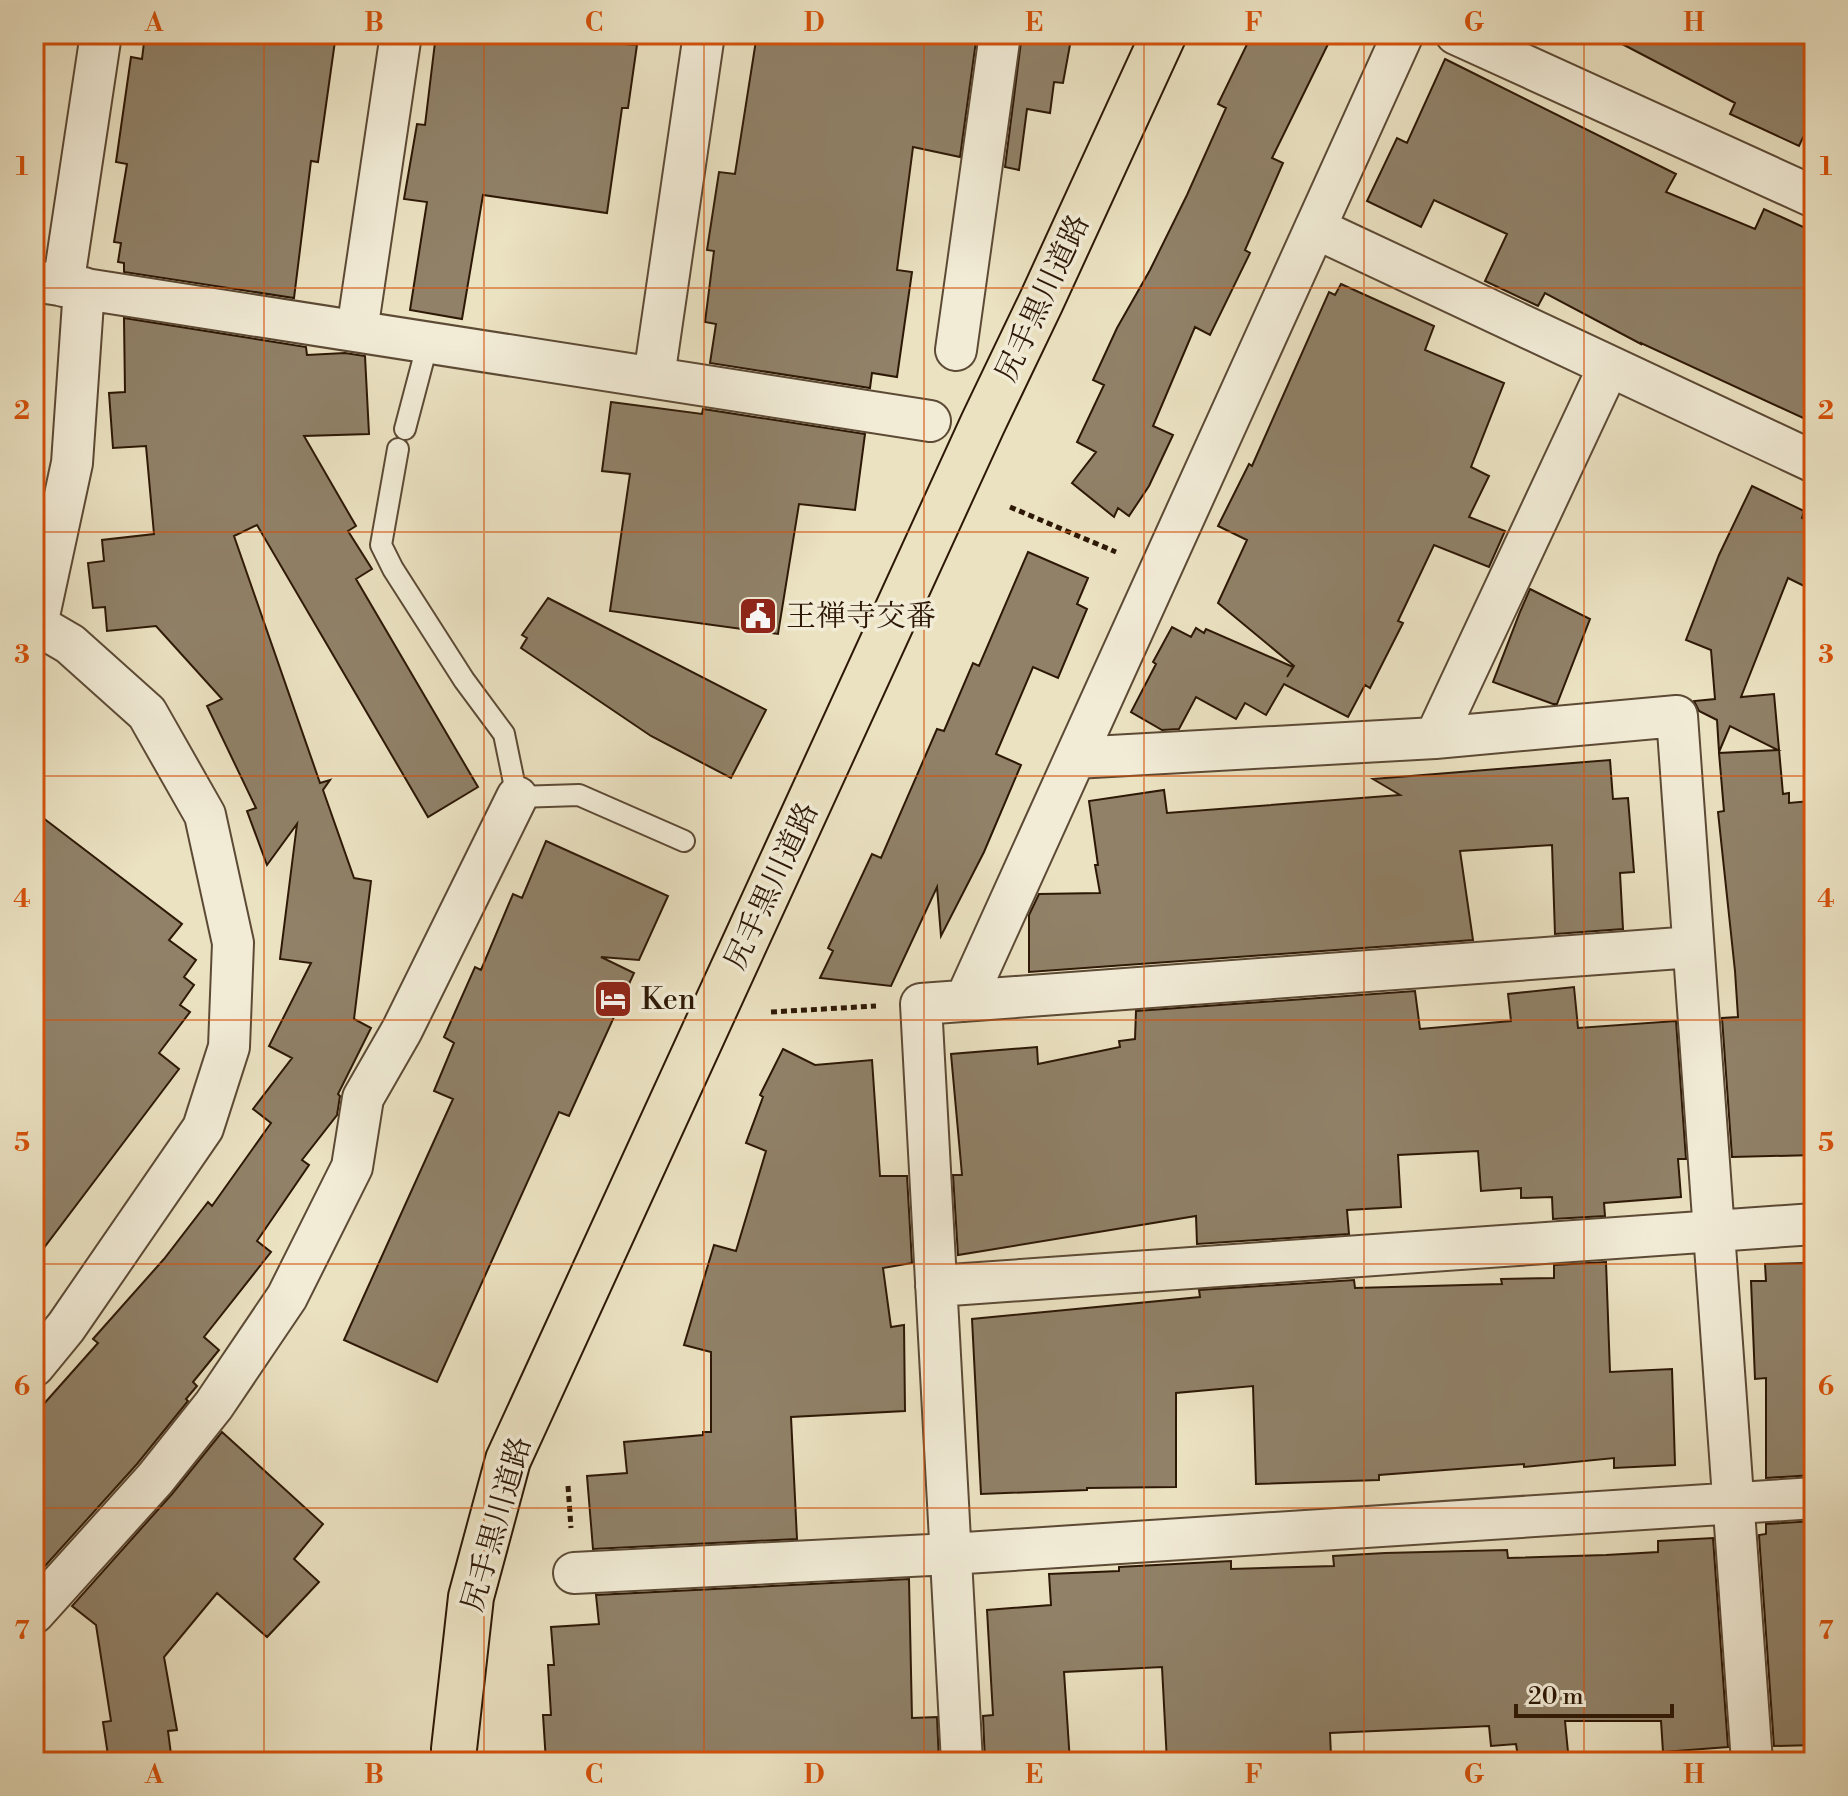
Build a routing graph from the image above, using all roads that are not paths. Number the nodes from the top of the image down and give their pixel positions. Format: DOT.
graph roads {
  1 [pos="101,34"];
  2 [pos="401,34"];
  3 [pos="704,34"];
  4 [pos="1000,34"];
  5 [pos="1164,34"];
  6 [pos="1403,34"];
  7 [pos="1456,34"];
  8 [pos="1814,197"];
  9 [pos="1315,228"];
  10 [pos="60,285"];
  11 [pos="357,331"];
  12 [pos="428,342"];
  13 [pos="956,350"];
  14 [pos="1609,366"];
  15 [pos="654,377"];
  16 [pos="930,421"];
  17 [pos="405,429"];
  18 [pos="398,449"];
  19 [pos="1814,462"];
  20 [pos="36,624"];
  21 [pos="1435,738"];
  22 [pos="1075,758"];
  23 [pos="517,797"];
  24 [pos="684,841"];
  25 [pos="1693,947"];
  26 [pos="965,1001"];
  27 [pos="1814,1224"];
  28 [pos="1714,1231"];
  29 [pos="936,1286"];
  30 [pos="34,1366"];
  31 [pos="1814,1498"];
  32 [pos="1733,1503"];
  33 [pos="950,1554"];
  34 [pos="574,1573"];
  35 [pos="34,1613"];
  36 [pos="454,1762"];
  37 [pos="962,1762"];
  38 [pos="1752,1762"];
  1 -- 10 [label="street"];
  2 -- 11 [label="street"];
  3 -- 15 [label="street"];
  4 -- 13 [label="street"];
  5 -- 36 [label="main road, 尻手黒川道路"];
  6 -- 9 [label="street"];
  7 -- 8 [label="street"];
  9 -- 14 [label="street"];
  9 -- 22 [label="street"];
  10 -- 11 [label="street"];
  10 -- 20 [label="street"];
  11 -- 12 [label="street"];
  12 -- 15 [label="street"];
  12 -- 17 [label="lane"];
  14 -- 19 [label="street"];
  14 -- 21 [label="street"];
  15 -- 16 [label="street"];
  18 -- 23 [label="lane"];
  20 -- 30 [label="street"];
  21 -- 22 [label="street"];
  21 -- 25 [label="street"];
  22 -- 26 [label="street"];
  23 -- 24 [label="lane"];
  23 -- 35 [label="street"];
  25 -- 26 [label="street"];
  25 -- 28 [label="street"];
  26 -- 29 [label="street"];
  27 -- 28 [label="street"];
  28 -- 29 [label="street"];
  28 -- 32 [label="street"];
  29 -- 33 [label="street"];
  31 -- 32 [label="street"];
  32 -- 33 [label="street"];
  32 -- 38 [label="street"];
  33 -- 34 [label="street"];
  33 -- 37 [label="street"];
}
